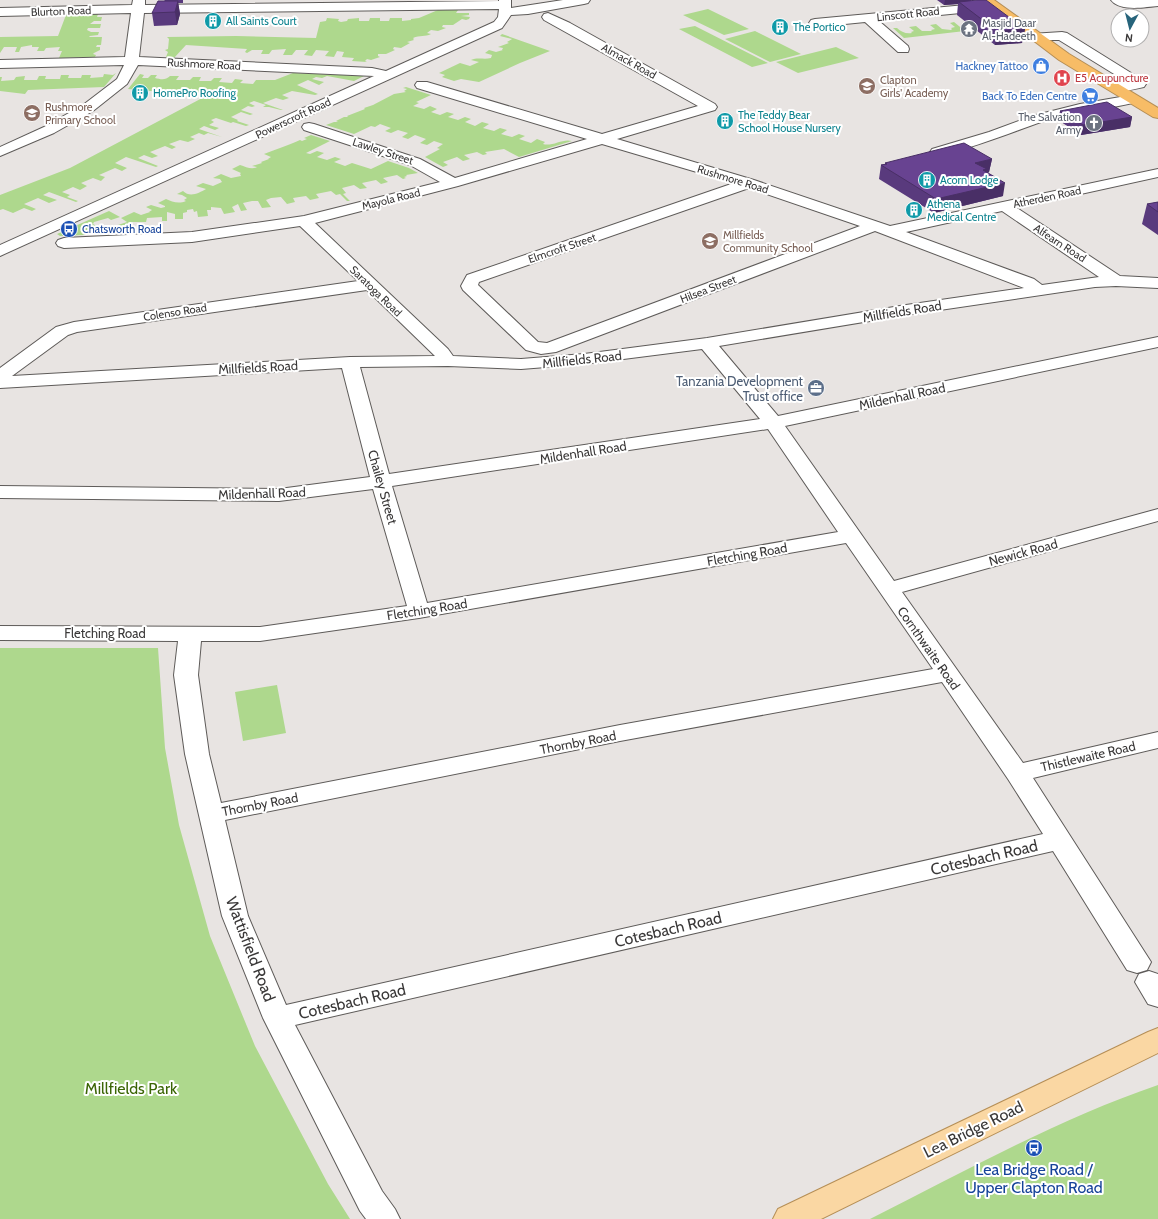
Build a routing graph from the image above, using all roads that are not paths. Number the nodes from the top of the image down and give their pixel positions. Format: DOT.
graph roads {
  1 [pos="584,0"];
  2 [pos="1117,0"];
  3 [pos="1158,2"];
  4 [pos="991,3"];
  5 [pos="139,4"];
  6 [pos="505,5"];
  7 [pos="0,12"];
  8 [pos="548,18"];
  9 [pos="868,18"];
  10 [pos="815,23"];
  11 [pos="1036,38"];
  12 [pos="903,49"];
  13 [pos="131,61"];
  14 [pos="1100,61"];
  15 [pos="0,64"];
  16 [pos="1076,64"];
  17 [pos="387,75"];
  18 [pos="407,81"];
  19 [pos="422,85"];
  20 [pos="1116,88"];
  21 [pos="1132,98"];
  22 [pos="710,107"];
  23 [pos="1155,110"];
  24 [pos="309,127"];
  25 [pos="602,140"];
  26 [pos="0,152"];
  27 [pos="925,155"];
  28 [pos="1158,173"];
  29 [pos="453,183"];
  30 [pos="749,183"];
  31 [pos="1004,206"];
  32 [pos="304,221"];
  33 [pos="882,229"];
  34 [pos="64,243"];
  35 [pos="0,251"];
  36 [pos="1116,281"];
  37 [pos="1158,283"];
  38 [pos="369,284"];
  39 [pos="1039,290"];
  40 [pos="1158,342"];
  41 [pos="707,343"];
  42 [pos="541,349"];
  43 [pos="448,361"];
  44 [pos="350,362"];
  45 [pos="0,382"];
  46 [pos="773,424"];
  47 [pos="381,483"];
  48 [pos="0,492"];
  49 [pos="1158,515"];
  50 [pos="850,536"];
  51 [pos="888,590"];
  52 [pos="419,611"];
  53 [pos="0,633"];
  54 [pos="190,633"];
  55 [pos="947,674"];
  56 [pos="1158,740"];
  57 [pos="1018,773"];
  58 [pos="210,814"];
  59 [pos="1059,840"];
  60 [pos="1148,980"];
  61 [pos="277,1018"];
  62 [pos="1158,1040"];
  63 [pos="384,1219"];
  64 [pos="789,1219"];
  1 -- 6 [label="street"];
  2 -- 3 [label="street"];
  4 -- 9 [label="street, Linscott Road"];
  4 -- 11 [label="highway"];
  5 -- 6 [label="street, Blurton Road"];
  5 -- 7 [label="street, Blurton Road"];
  5 -- 13 [label="street"];
  6 -- 17 [label="street, Powerscroft Road"];
  8 -- 22 [label="street, Almack Road"];
  9 -- 10 [label="street, Linscott Road"];
  9 -- 12 [label="street, Linscott Road"];
  11 -- 14 [label="street"];
  11 -- 16 [label="highway"];
  13 -- 15 [label="street, Rushmore Road"];
  13 -- 17 [label="street, Rushmore Road"];
  13 -- 26 [label="street"];
  14 -- 16 [label="street"];
  14 -- 20 [label="street"];
  16 -- 20 [label="highway"];
  17 -- 18 [label="street, Rushmore Road"];
  17 -- 35 [label="street, Powerscroft Road"];
  19 -- 25 [label="street, Rushmore Road"];
  20 -- 21 [label="highway"];
  21 -- 23 [label="highway"];
  21 -- 27 [label="street"];
  22 -- 25 [label="street, Mayola Road"];
  24 -- 29 [label="street, Lawley Street"];
  25 -- 29 [label="street, Mayola Road"];
  25 -- 30 [label="street, Rushmore Road"];
  28 -- 31 [label="street, Atherden Road"];
  29 -- 32 [label="street, Mayola Road"];
  30 -- 33 [label="street, Rushmore Road"];
  30 -- 42 [label="street, Elmcroft Street"];
  31 -- 33 [label="street, Atherden Road"];
  31 -- 36 [label="street, Alfearn Road"];
  32 -- 34 [label="street, Mayola Road"];
  32 -- 38 [label="street, Saratoga Road"];
  33 -- 39 [label="street, Rushmore Road"];
  33 -- 42 [label="street, Hilsea Street"];
  36 -- 37 [label="street, Millfields Road"];
  36 -- 39 [label="street, Millfields Road"];
  38 -- 43 [label="street, Saratoga Road"];
  38 -- 45 [label="street, Colenso Road"];
  39 -- 41 [label="street, Millfields Road"];
  40 -- 46 [label="street, Mildenhall Road"];
  41 -- 43 [label="street, Millfields Road"];
  41 -- 46 [label="street, Cornthwaite Road"];
  43 -- 44 [label="street, Millfields Road"];
  44 -- 45 [label="street, Millfields Road"];
  44 -- 47 [label="street, Chailey Street"];
  46 -- 47 [label="street, Mildenhall Road"];
  46 -- 50 [label="street, Cornthwaite Road"];
  47 -- 48 [label="street, Mildenhall Road"];
  47 -- 52 [label="street, Chailey Street"];
  49 -- 51 [label="street, Newick Road"];
  50 -- 51 [label="street, Cornthwaite Road"];
  50 -- 52 [label="street, Fletching Road"];
  51 -- 55 [label="street, Cornthwaite Road"];
  52 -- 54 [label="street, Fletching Road"];
  53 -- 54 [label="street, Fletching Road"];
  54 -- 58 [label="street, Wattisfield Road"];
  55 -- 57 [label="street, Cornthwaite Road"];
  55 -- 58 [label="street, Thornby Road"];
  56 -- 57 [label="street, Thistlewaite Road"];
  57 -- 59 [label="street, Cornthwaite Road"];
  58 -- 61 [label="street, Wattisfield Road"];
  59 -- 60 [label="street, Cornthwaite Road"];
  59 -- 61 [label="street, Cotesbach Road"];
  61 -- 63 [label="street, Wattisfield Road"];
  62 -- 64 [label="main road, Lea Bridge Road"];
}
